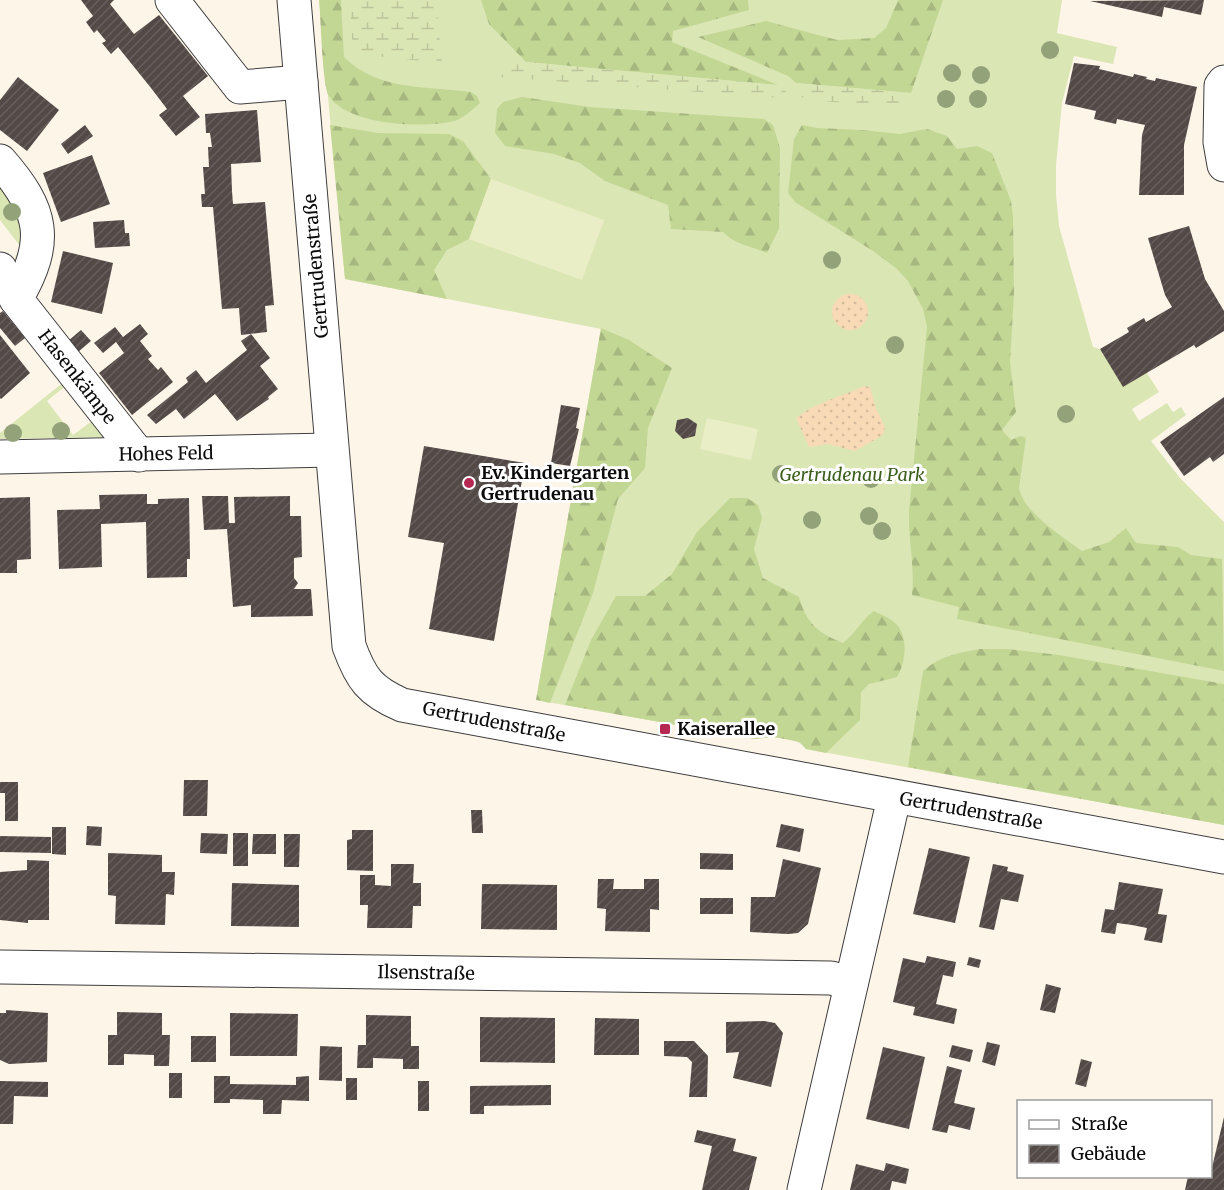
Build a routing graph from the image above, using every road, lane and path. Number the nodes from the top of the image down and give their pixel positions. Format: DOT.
graph roads {
  1 [pos="172,0"];
  2 [pos="294,0"];
  3 [pos="301,82"];
  4 [pos="1224,82"];
  5 [pos="0,161"];
  6 [pos="1224,165"];
  7 [pos="0,268"];
  8 [pos="16,299"];
  9 [pos="331,450"];
  10 [pos="139,455"];
  11 [pos="0,457"];
  12 [pos="894,798"];
  13 [pos="1224,857"];
  14 [pos="0,967"];
  15 [pos="851,983"];
  16 [pos="804,1190"];
  1 -- 3 [label="street"];
  2 -- 3 [label="street, Gertrudenstraße"];
  3 -- 9 [label="street, Gertrudenstraße"];
  4 -- 6 [label="street"];
  5 -- 8 [label="street"];
  7 -- 8 [label="street, Hasenkämpe"];
  8 -- 10 [label="street, Hasenkämpe"];
  9 -- 10 [label="street, Hohes Feld"];
  9 -- 12 [label="street, Gertrudenstraße"];
  10 -- 11 [label="street, Hohes Feld"];
  12 -- 13 [label="street, Gertrudenstraße"];
  12 -- 15 [label="street"];
  14 -- 15 [label="street, Ilsenstraße"];
  15 -- 16 [label="street"];
}
